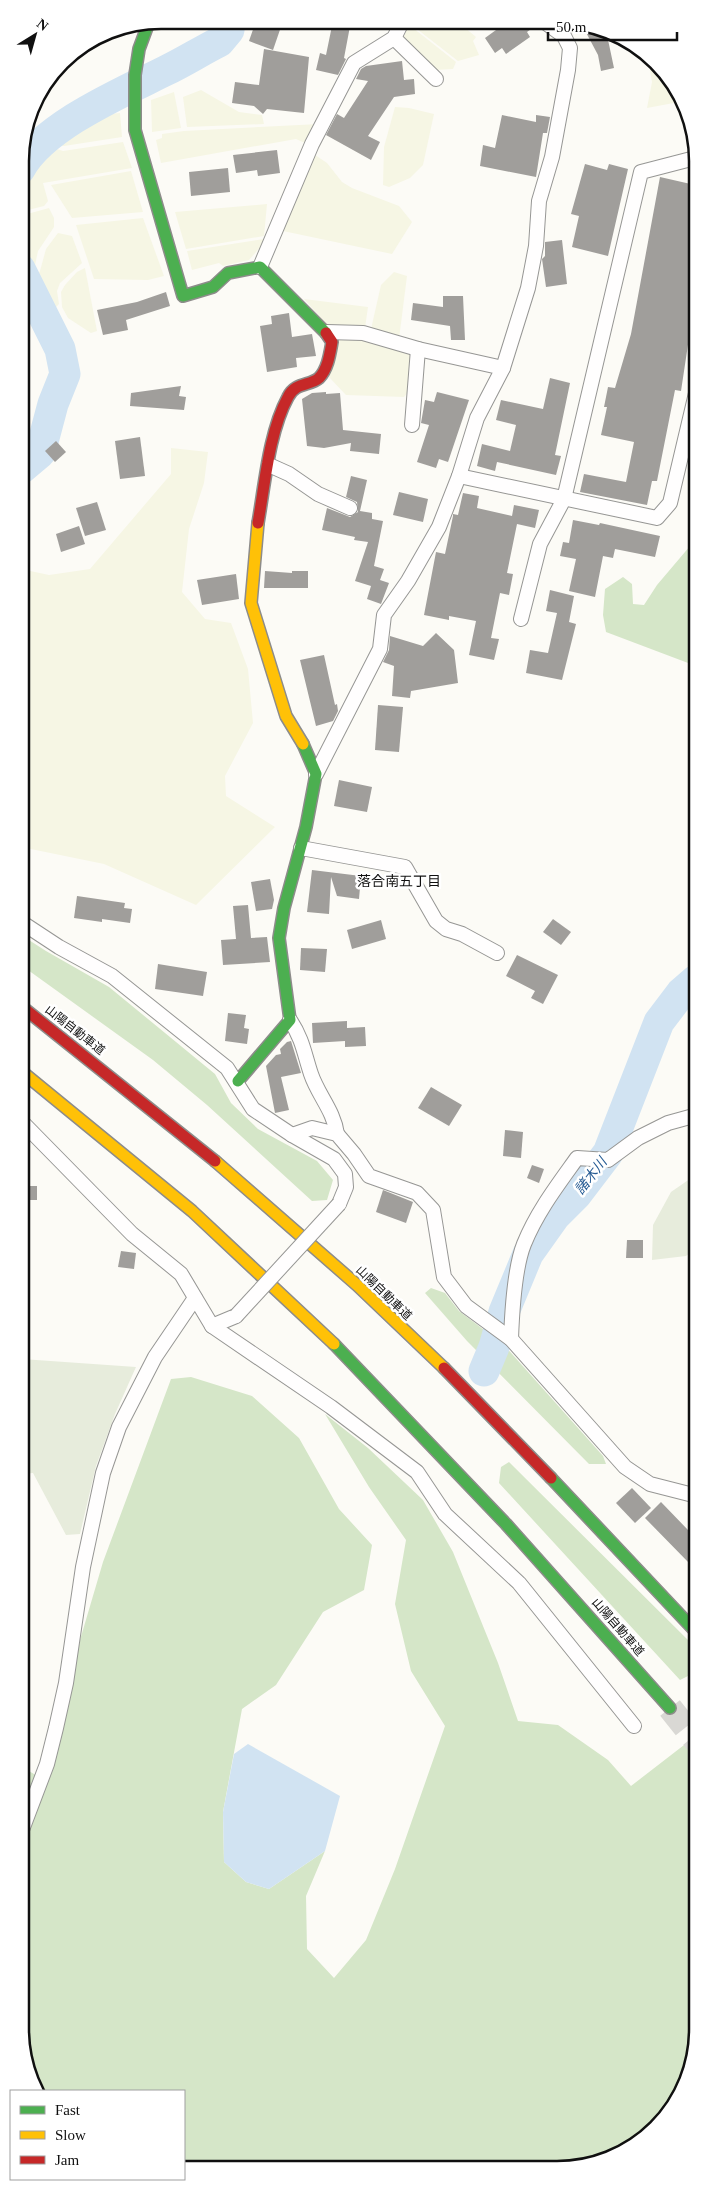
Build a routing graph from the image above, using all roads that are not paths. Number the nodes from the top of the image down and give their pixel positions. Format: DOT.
graph roads {
  1 [pos="398,29"];
  2 [pos="555,29"];
  3 [pos="146,30"];
  4 [pos="394,38"];
  5 [pos="436,79"];
  6 [pos="689,160"];
  7 [pos="260,267"];
  8 [pos="327,332"];
  9 [pos="418,348"];
  10 [pos="503,368"];
  11 [pos="689,423"];
  12 [pos="412,425"];
  13 [pos="269,465"];
  14 [pos="459,476"];
  15 [pos="564,499"];
  16 [pos="350,508"];
  17 [pos="521,620"];
  18 [pos="316,774"];
  19 [pos="301,848"];
  20 [pos="29,927"];
  21 [pos="497,953"];
  22 [pos="29,1012"];
  23 [pos="290,1020"];
  24 [pos="29,1077"];
  25 [pos="238,1081"];
  26 [pos="689,1117"];
  27 [pos="29,1129"];
  28 [pos="337,1134"];
  29 [pos="292,1135"];
  30 [pos="195,1298"];
  31 [pos="212,1326"];
  32 [pos="510,1340"];
  33 [pos="689,1494"];
  34 [pos="689,1625"];
  35 [pos="670,1708"];
  36 [pos="634,1726"];
  37 [pos="29,1812"];
  1 -- 4 [label="street"];
  2 -- 10 [label="street"];
  3 -- 7 [label="main road"];
  4 -- 5 [label="street"];
  4 -- 7 [label="street"];
  6 -- 15 [label="street"];
  7 -- 8 [label="main road"];
  8 -- 9 [label="street"];
  8 -- 13 [label="main road"];
  9 -- 10 [label="street"];
  9 -- 12 [label="street"];
  10 -- 14 [label="street"];
  11 -- 15 [label="street"];
  13 -- 16 [label="street"];
  13 -- 18 [label="main road"];
  14 -- 15 [label="street"];
  14 -- 18 [label="street"];
  15 -- 17 [label="street"];
  18 -- 19 [label="main road"];
  19 -- 21 [label="street"];
  19 -- 23 [label="main road"];
  20 -- 25 [label="street"];
  22 -- 34 [label="main road, 山陽自動車道"];
  23 -- 25 [label="main road"];
  23 -- 28 [label="street"];
  24 -- 35 [label="main road, 山陽自動車道"];
  25 -- 29 [label="street"];
  26 -- 32 [label="street"];
  27 -- 30 [label="street"];
  28 -- 29 [label="street"];
  28 -- 32 [label="street"];
  29 -- 31 [label="street, bridge"];
  30 -- 31 [label="street"];
  30 -- 37 [label="street"];
  31 -- 36 [label="street"];
  32 -- 33 [label="street"];
}
